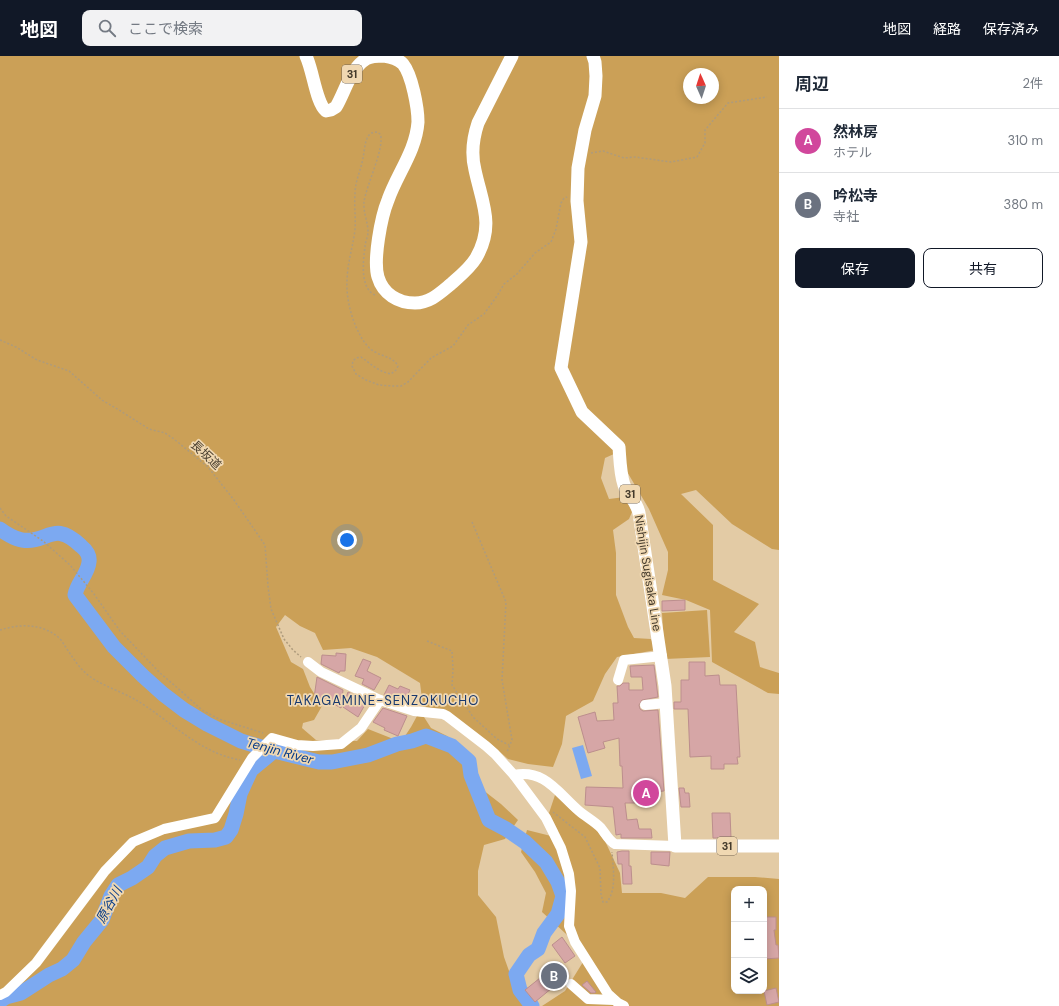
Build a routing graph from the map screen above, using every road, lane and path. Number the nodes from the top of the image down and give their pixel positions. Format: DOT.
graph roads {
  1 [pos="306,56"];
  2 [pos="512,56"];
  3 [pos="593,56"];
  4 [pos="766,97"];
  5 [pos="579,162"];
  6 [pos="577,201"];
  7 [pos="383,287"];
  8 [pos="0,340"];
  9 [pos="0,508"];
  10 [pos="472,522"];
  11 [pos="0,630"];
  12 [pos="426,641"];
  13 [pos="662,656"];
  14 [pos="308,662"];
  15 [pos="618,680"];
  16 [pos="380,700"];
  17 [pos="666,704"];
  18 [pos="645,705"];
  19 [pos="272,738"];
  20 [pos="509,745"];
  21 [pos="251,760"];
  22 [pos="503,764"];
  23 [pos="514,775"];
  24 [pos="549,809"];
  25 [pos="615,844"];
  26 [pos="675,846"];
  27 [pos="779,846"];
  28 [pos="571,984"];
  29 [pos="3,994"];
  30 [pos="614,1000"];
  31 [pos="624,1006"];
  1 -- 7 [label="main road, 31"];
  2 -- 7 [label="main road"];
  3 -- 5 [label="main road, Nishijin Sugisaka Line / 31"];
  4 -- 5 [label="path"];
  5 -- 6 [label="main road, Nishijin Sugisaka Line / 31"];
  6 -- 7 [label="path"];
  6 -- 13 [label="main road, Nishijin Sugisaka Line / 31"];
  8 -- 14 [label="path, 長坂道"];
  9 -- 19 [label="path"];
  10 -- 20 [label="path"];
  11 -- 21 [label="path"];
  12 -- 20 [label="path"];
  13 -- 15 [label="street"];
  13 -- 17 [label="main road, Nishijin Sugisaka Line / 31"];
  14 -- 16 [label="street"];
  16 -- 19 [label="street"];
  16 -- 22 [label="street"];
  17 -- 18 [label="street"];
  17 -- 26 [label="main road, Nishijin Sugisaka Line / 31"];
  19 -- 21 [label="street"];
  20 -- 22 [label="path"];
  21 -- 29 [label="street"];
  22 -- 23 [label="street"];
  23 -- 25 [label="street"];
  23 -- 30 [label="street"];
  24 -- 25 [label="path"];
  25 -- 26 [label="street"];
  26 -- 27 [label="main road, 31"];
  28 -- 30 [label="street"];
  30 -- 31 [label="street"];
}
